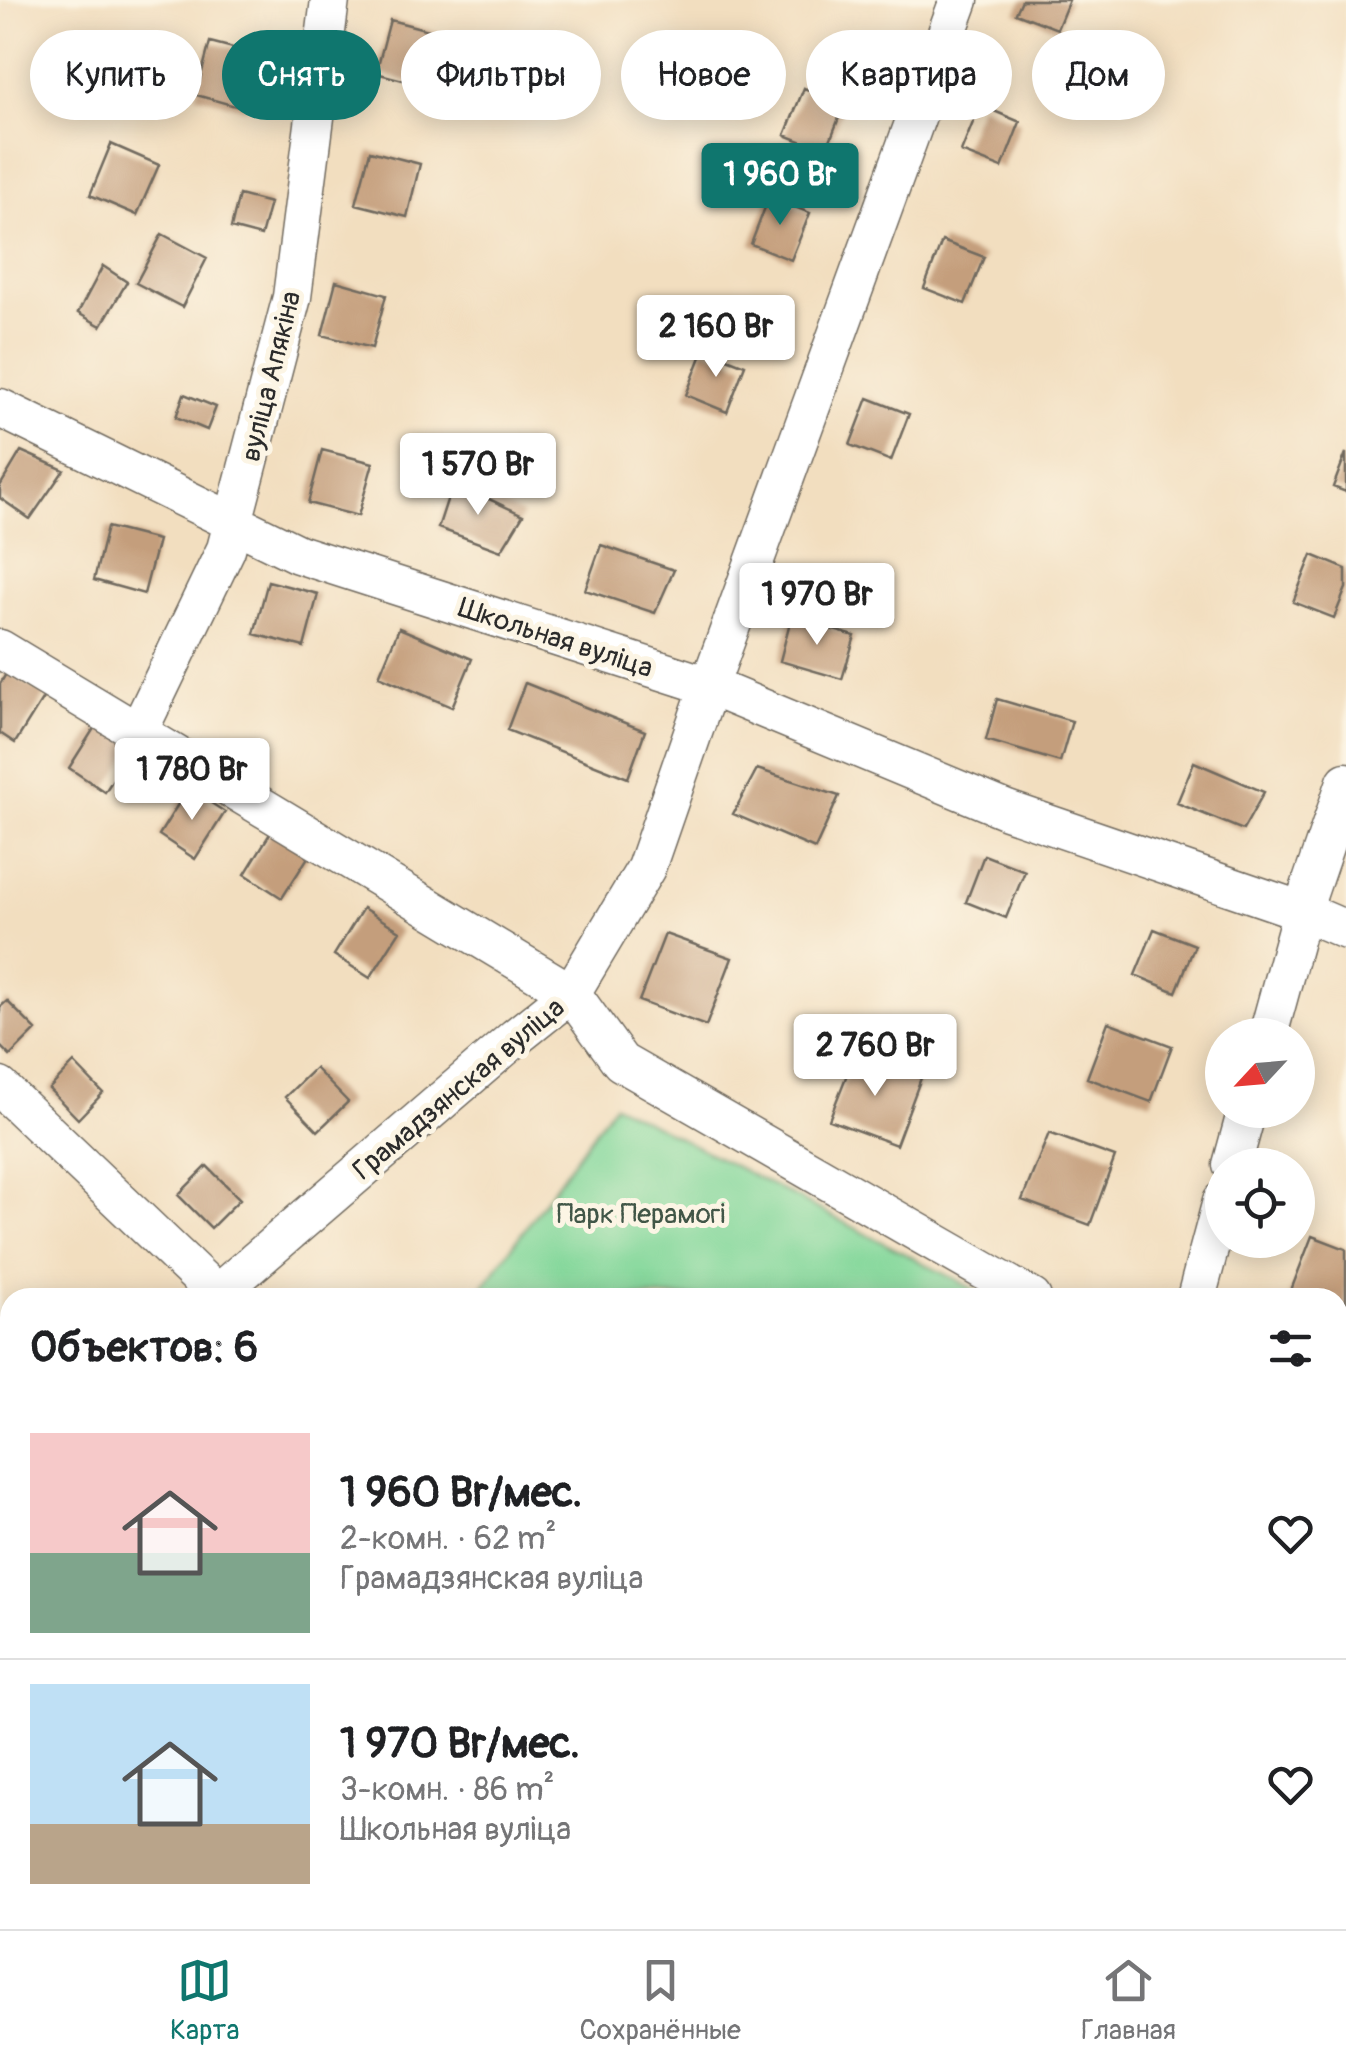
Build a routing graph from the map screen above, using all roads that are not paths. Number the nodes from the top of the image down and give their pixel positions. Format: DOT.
graph roads {
  1 [pos="330,0"];
  2 [pos="959,0"];
  3 [pos="0,408"];
  4 [pos="233,522"];
  5 [pos="0,649"];
  6 [pos="710,686"];
  7 [pos="138,732"];
  8 [pos="1346,782"];
  9 [pos="1302,912"];
  10 [pos="1346,930"];
  11 [pos="570,993"];
  12 [pos="1273,1018"];
  13 [pos="0,1087"];
  14 [pos="1207,1258"];
  15 [pos="211,1288"];
  16 [pos="224,1288"];
  17 [pos="1015,1288"];
  18 [pos="1199,1288"];
  1 -- 4 [label="street, вуліца Апякіна"];
  2 -- 6 [label="street, Грамадзянская вуліца"];
  3 -- 4 [label="street, Школьная вуліца"];
  4 -- 6 [label="street, Школьная вуліца"];
  4 -- 7 [label="street, вуліца Апякіна"];
  5 -- 7 [label="street"];
  6 -- 9 [label="street, Школьная вуліца"];
  6 -- 11 [label="street, Грамадзянская вуліца"];
  7 -- 11 [label="street"];
  8 -- 9 [label="street"];
  9 -- 10 [label="street, Школьная вуліца"];
  9 -- 12 [label="street"];
  11 -- 16 [label="street, Грамадзянская вуліца"];
  11 -- 17 [label="street"];
  13 -- 15 [label="street, Грамадзянская вуліца"];
  14 -- 18 [label="street"];
}
